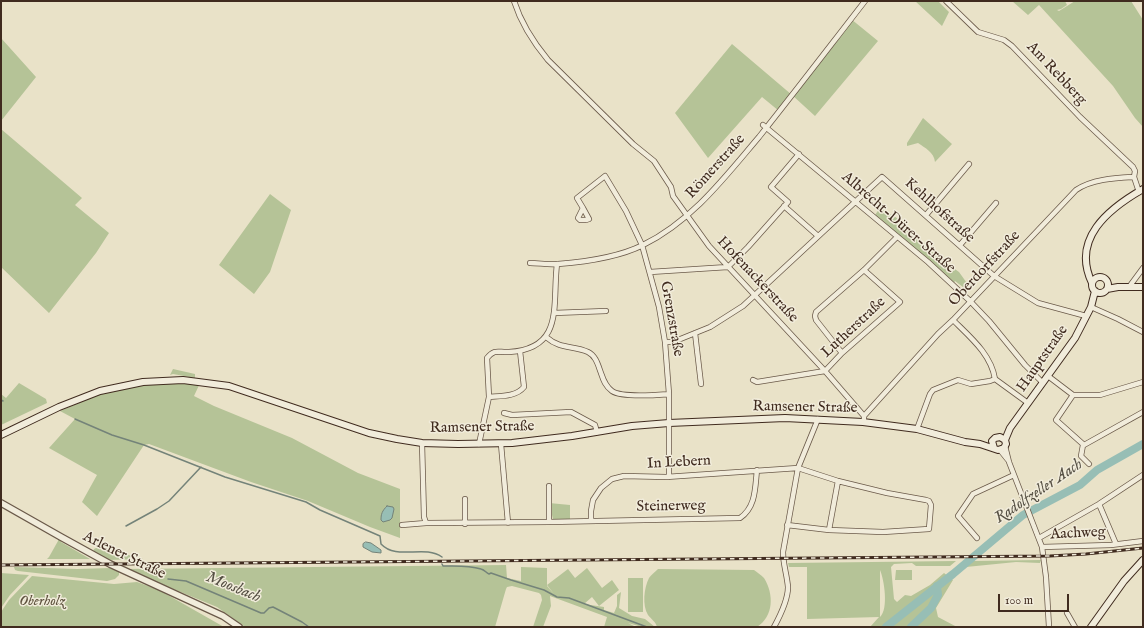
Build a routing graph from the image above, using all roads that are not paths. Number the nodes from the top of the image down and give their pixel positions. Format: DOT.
graph roads {
  1 [pos="514,1"];
  2 [pos="865,1"];
  3 [pos="946,1"];
  4 [pos="764,126"];
  5 [pos="799,154"];
  6 [pos="970,164"];
  7 [pos="1134,177"];
  8 [pos="1141,190"];
  9 [pos="856,202"];
  10 [pos="996,203"];
  11 [pos="784,206"];
  12 [pos="583,208"];
  13 [pos="926,215"];
  14 [pos="687,216"];
  15 [pos="818,236"];
  16 [pos="897,237"];
  17 [pos="642,245"];
  18 [pos="960,245"];
  19 [pos="530,263"];
  20 [pos="557,264"];
  21 [pos="728,267"];
  22 [pos="1143,268"];
  23 [pos="864,270"];
  24 [pos="1086,270"];
  25 [pos="650,272"];
  26 [pos="994,276"];
  27 [pos="1097,277"];
  28 [pos="1092,283"];
  29 [pos="1107,286"];
  30 [pos="1129,287"];
  31 [pos="1143,287"];
  32 [pos="1098,292"];
  33 [pos="755,296"];
  34 [pos="970,301"];
  35 [pos="1092,304"];
  36 [pos="606,311"];
  37 [pos="554,313"];
  38 [pos="1086,316"];
  39 [pos="953,320"];
  40 [pos="1143,332"];
  41 [pos="695,333"];
  42 [pos="546,337"];
  43 [pos="665,342"];
  44 [pos="523,351"];
  45 [pos="842,353"];
  46 [pos="825,371"];
  47 [pos="1048,376"];
  48 [pos="995,379"];
  49 [pos="752,380"];
  50 [pos="1143,382"];
  51 [pos="1043,383"];
  52 [pos="701,384"];
  53 [pos="669,394"];
  54 [pos="1073,395"];
  55 [pos="489,397"];
  56 [pos="1028,403"];
  57 [pos="1143,412"];
  58 [pos="504,413"];
  59 [pos="818,419"];
  60 [pos="864,419"];
  61 [pos="669,423"];
  62 [pos="918,430"];
  63 [pos="597,432"];
  64 [pos="1,435"];
  65 [pos="422,443"];
  66 [pos="1000,443"];
  67 [pos="479,444"];
  68 [pos="500,444"];
  69 [pos="1083,445"];
  70 [pos="1089,464"];
  71 [pos="798,468"];
  72 [pos="757,470"];
  73 [pos="1014,475"];
  74 [pos="1143,475"];
  75 [pos="669,477"];
  76 [pos="838,481"];
  77 [pos="549,486"];
  78 [pos="465,499"];
  79 [pos="1,502"];
  80 [pos="1099,504"];
  81 [pos="591,521"];
  82 [pos="549,522"];
  83 [pos="508,523"];
  84 [pos="426,524"];
  85 [pos="465,524"];
  86 [pos="402,525"];
  87 [pos="787,525"];
  88 [pos="829,530"];
  89 [pos="978,538"];
  90 [pos="1039,538"];
  91 [pos="1143,541"];
  92 [pos="1116,544"];
  93 [pos="1042,547"];
  94 [pos="1143,560"];
  95 [pos="1067,613"];
  96 [pos="239,627"];
  97 [pos="774,627"];
  98 [pos="1049,627"];
  99 [pos="1075,627"];
  100 [pos="1091,627"];
  1 -- 14 [label="street, Hofenackerstraße"];
  2 -- 4 [label="street, Römerstraße"];
  3 -- 7 [label="street, Am Rebberg"];
  4 -- 5 [label="street, Albrecht-Dürer-Straße"];
  4 -- 14 [label="street, Römerstraße"];
  5 -- 9 [label="street, Albrecht-Dürer-Straße"];
  5 -- 11 [label="street"];
  6 -- 13 [label="street"];
  7 -- 8 [label="street"];
  7 -- 26 [label="street, Oberdorfstraße"];
  8 -- 24 [label="main road"];
  9 -- 13 [label="street, Kehlhofstraße"];
  9 -- 15 [label="street"];
  9 -- 16 [label="street, Albrecht-Dürer-Straße"];
  10 -- 18 [label="street"];
  11 -- 15 [label="street"];
  11 -- 21 [label="street"];
  12 -- 17 [label="street, Grenzstraße"];
  13 -- 18 [label="street, Kehlhofstraße"];
  14 -- 17 [label="street, Römerstraße"];
  14 -- 21 [label="street, Hofenackerstraße"];
  15 -- 33 [label="street"];
  16 -- 23 [label="street"];
  16 -- 34 [label="street, Albrecht-Dürer-Straße"];
  17 -- 20 [label="street, Römerstraße"];
  17 -- 25 [label="street, Grenzstraße"];
  18 -- 26 [label="street, Kehlhofstraße"];
  19 -- 20 [label="street, Römerstraße"];
  20 -- 37 [label="street"];
  21 -- 25 [label="street"];
  21 -- 33 [label="street, Hofenackerstraße"];
  22 -- 30 [label="street"];
  23 -- 45 [label="street"];
  23 -- 45 [label="street, Lutherstraße"];
  24 -- 27 [label="main road"];
  24 -- 28 [label="main road"];
  25 -- 43 [label="street, Grenzstraße"];
  26 -- 34 [label="street, Oberdorfstraße"];
  26 -- 38 [label="street, Kehlhofstraße"];
  27 -- 28 [label="main road"];
  27 -- 29 [label="main road"];
  28 -- 32 [label="main road"];
  29 -- 30 [label="main road"];
  29 -- 32 [label="main road"];
  30 -- 31 [label="main road"];
  32 -- 35 [label="main road, Hauptstraße"];
  33 -- 41 [label="street"];
  33 -- 46 [label="street, Hofenackerstraße"];
  34 -- 39 [label="street, Oberdorfstraße"];
  34 -- 51 [label="street, Albrecht-Dürer-Straße"];
  35 -- 38 [label="main road, Hauptstraße"];
  35 -- 40 [label="street"];
  36 -- 37 [label="street"];
  37 -- 42 [label="street"];
  38 -- 47 [label="main road, Hauptstraße"];
  39 -- 48 [label="street"];
  39 -- 60 [label="street, Oberdorfstraße"];
  41 -- 43 [label="street"];
  41 -- 52 [label="street"];
  42 -- 44 [label="street"];
  42 -- 53 [label="street"];
  43 -- 53 [label="street, Grenzstraße"];
  44 -- 55 [label="street"];
  44 -- 55 [label="street"];
  45 -- 46 [label="street, Lutherstraße"];
  46 -- 49 [label="street"];
  46 -- 60 [label="street, Hofenackerstraße"];
  47 -- 51 [label="main road, Hauptstraße"];
  47 -- 54 [label="street"];
  48 -- 56 [label="street"];
  48 -- 62 [label="street"];
  50 -- 54 [label="street"];
  51 -- 56 [label="main road, Hauptstraße"];
  53 -- 61 [label="street, Grenzstraße"];
  54 -- 69 [label="street"];
  55 -- 67 [label="street"];
  56 -- 66 [label="main road, Hauptstraße"];
  57 -- 69 [label="street"];
  58 -- 63 [label="street"];
  59 -- 60 [label="main road, Ramsener Straße"];
  59 -- 61 [label="main road, Ramsener Straße"];
  59 -- 71 [label="street"];
  60 -- 62 [label="main road, Ramsener Straße"];
  61 -- 63 [label="main road, Ramsener Straße"];
  61 -- 75 [label="street, Grenzstraße"];
  62 -- 66 [label="main road, Ramsener Straße"];
  63 -- 68 [label="main road, Ramsener Straße"];
  64 -- 65 [label="main road, Ramsener Straße"];
  65 -- 67 [label="main road, Ramsener Straße"];
  65 -- 84 [label="street"];
  66 -- 73 [label="street"];
  67 -- 68 [label="main road, Ramsener Straße"];
  68 -- 83 [label="street"];
  69 -- 70 [label="street"];
  71 -- 72 [label="street, In Lebern"];
  71 -- 76 [label="street"];
  71 -- 87 [label="street"];
  72 -- 75 [label="street, In Lebern"];
  72 -- 81 [label="street, Steinerweg"];
  73 -- 89 [label="street"];
  73 -- 90 [label="street"];
  74 -- 80 [label="street, Aachweg"];
  75 -- 81 [label="street, In Lebern"];
  76 -- 88 [label="street"];
  76 -- 88 [label="street"];
  77 -- 82 [label="street"];
  78 -- 85 [label="street"];
  79 -- 96 [label="street, Arlener Straße"];
  80 -- 90 [label="street, Aachweg"];
  80 -- 92 [label="street, Aachweg"];
  81 -- 82 [label="street, Steinerweg"];
  82 -- 83 [label="street, Steinerweg"];
  83 -- 85 [label="street, Steinerweg"];
  84 -- 85 [label="street, Steinerweg"];
  84 -- 86 [label="street, Steinerweg"];
  87 -- 88 [label="street"];
  87 -- 97 [label="street"];
  90 -- 93 [label="street"];
  91 -- 92 [label="street, Aachweg"];
  92 -- 93 [label="street, Aachweg"];
  93 -- 98 [label="street"];
  94 -- 100 [label="main road"];
  95 -- 99 [label="street"];
}
